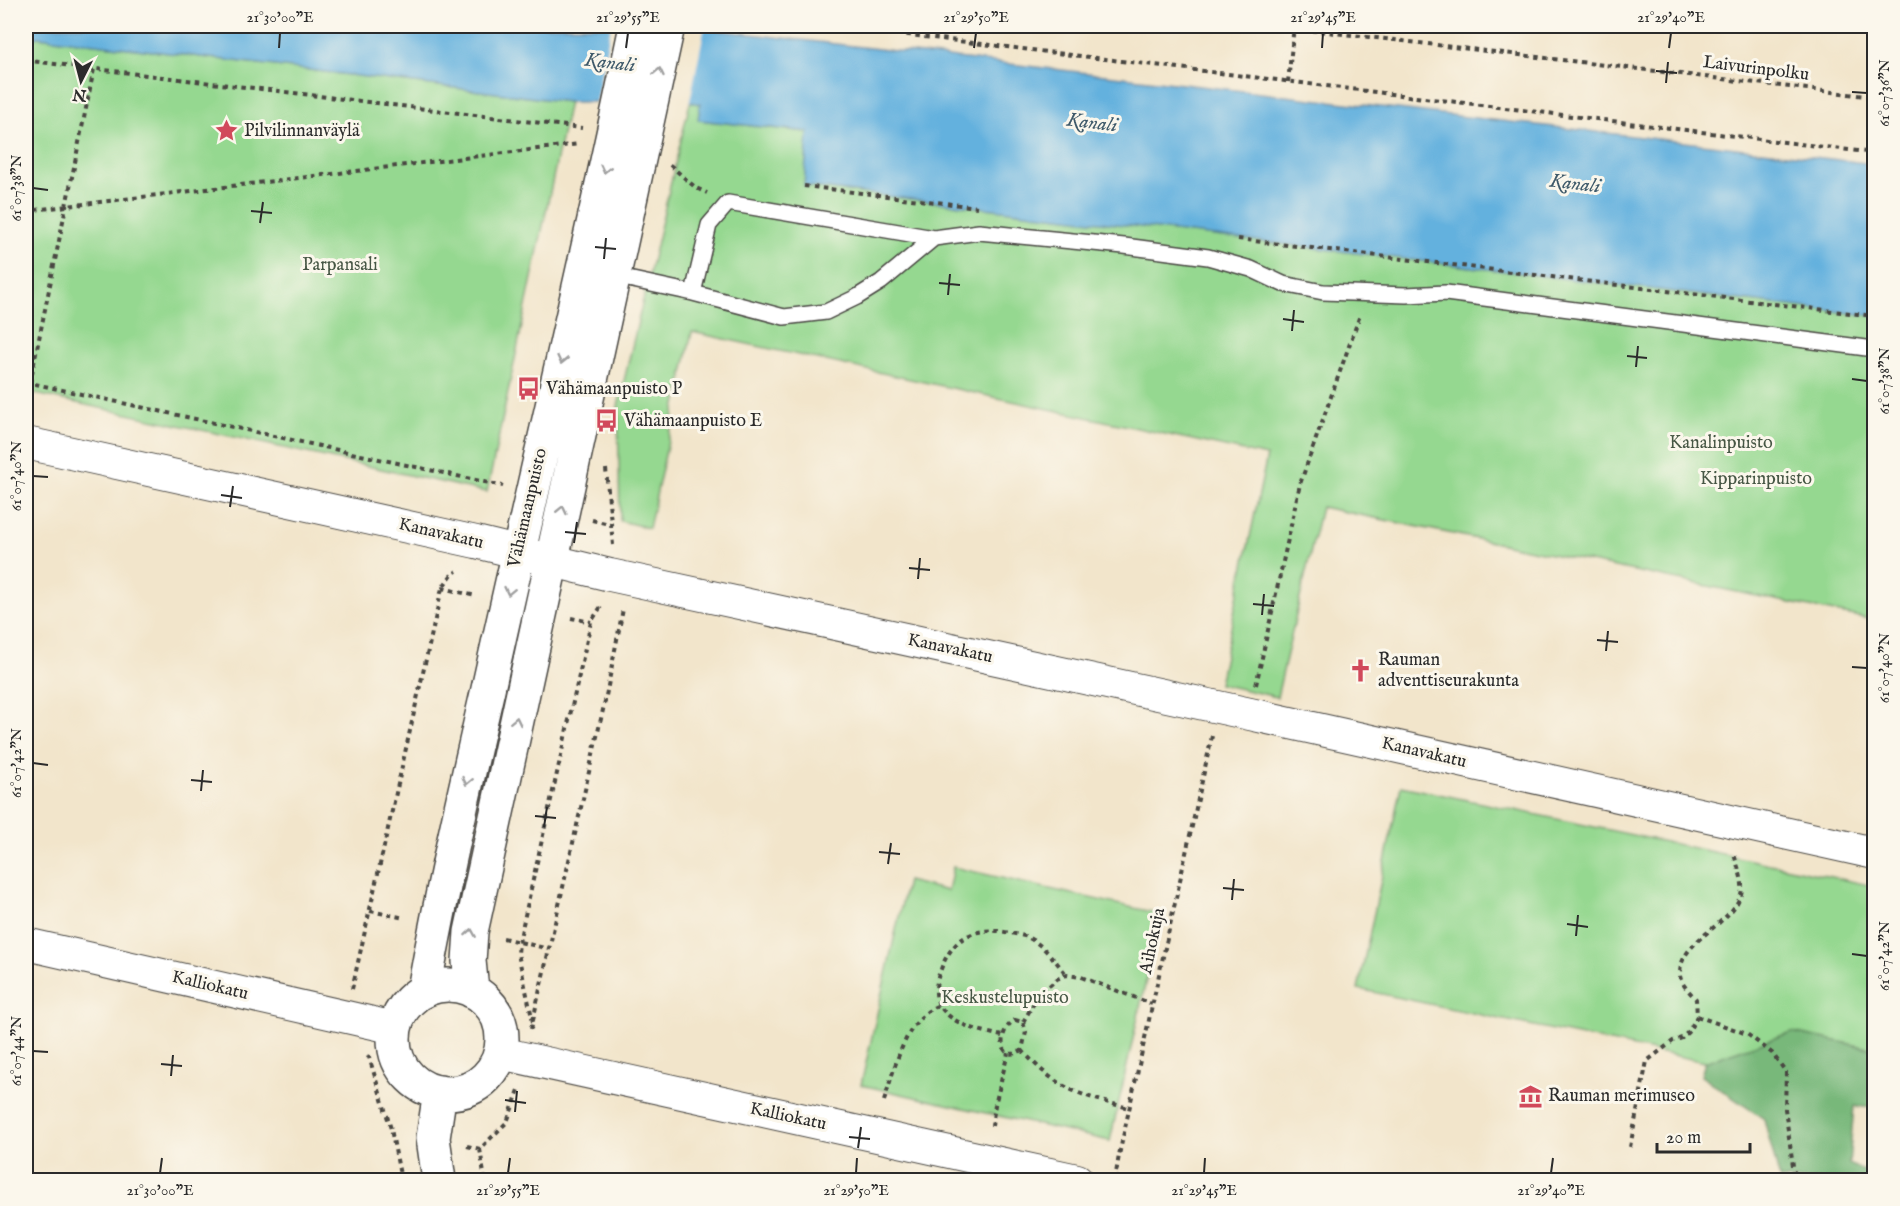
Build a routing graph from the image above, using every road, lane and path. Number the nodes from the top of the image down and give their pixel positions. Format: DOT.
graph roads {
  1 [pos="636,26"];
  2 [pos="668,26"];
  3 [pos="836,26"];
  4 [pos="1276,26"];
  5 [pos="1294,26"];
  6 [pos="26,62"];
  7 [pos="94,69"];
  8 [pos="1288,82"];
  9 [pos="1875,97"];
  10 [pos="633,116"];
  11 [pos="589,128"];
  12 [pos="583,144"];
  13 [pos="1875,153"];
  14 [pos="665,161"];
  15 [pos="804,186"];
  16 [pos="728,203"];
  17 [pos="66,206"];
  18 [pos="983,208"];
  19 [pos="26,211"];
  20 [pos="934,238"];
  21 [pos="1232,238"];
  22 [pos="614,276"];
  23 [pos="693,293"];
  24 [pos="1368,295"];
  25 [pos="1875,316"];
  26 [pos="1875,349"];
  27 [pos="28,382"];
  28 [pos="26,443"];
  29 [pos="507,487"];
  30 [pos="517,552"];
  31 [pos="551,561"];
  32 [pos="624,605"];
  33 [pos="591,622"];
  34 [pos="1218,707"];
  35 [pos="1250,714"];
  36 [pos="1733,852"];
  37 [pos="1875,853"];
  38 [pos="519,942"];
  39 [pos="26,944"];
  40 [pos="549,949"];
  41 [pos="1067,975"];
  42 [pos="353,985"];
  43 [pos="424,990"];
  44 [pos="472,991"];
  45 [pos="1152,1004"];
  46 [pos="939,1005"];
  47 [pos="1697,1016"];
  48 [pos="346,1017"];
  49 [pos="533,1022"];
  50 [pos="1023,1022"];
  51 [pos="395,1028"];
  52 [pos="1002,1036"];
  53 [pos="1022,1050"];
  54 [pos="1008,1053"];
  55 [pos="359,1054"];
  56 [pos="512,1056"];
  57 [pos="440,1092"];
  58 [pos="884,1101"];
  59 [pos="1130,1108"];
  60 [pos="992,1126"];
  61 [pos="1630,1147"];
  62 [pos="401,1180"];
  63 [pos="439,1180"];
  64 [pos="485,1180"];
  65 [pos="1077,1180"];
  66 [pos="1116,1180"];
  67 [pos="1795,1180"];
  1 -- 10 [label="main road, Vähämaanpuisto"];
  10 -- 2 [label="main road, Vähämaanpuisto, one-way"];
  3 -- 8 [label="path"];
  4 -- 5 [label="path, Laivurinpolku"];
  5 -- 8 [label="path"];
  5 -- 9 [label="path, Laivurinpolku"];
  6 -- 7 [label="path"];
  7 -- 11 [label="path"];
  7 -- 17 [label="path"];
  8 -- 13 [label="path"];
  10 -- 22 [label="main road, Vähämaanpuisto"];
  10 -- 30 [label="main road, Vähämaanpuisto, one-way"];
  12 -- 17 [label="path"];
  14 -- 16 [label="path"];
  15 -- 18 [label="path"];
  16 -- 20 [label="lane"];
  16 -- 23 [label="lane"];
  17 -- 19 [label="path"];
  17 -- 27 [label="path"];
  20 -- 23 [label="lane"];
  20 -- 24 [label="lane"];
  21 -- 25 [label="path"];
  22 -- 23 [label="lane"];
  31 -- 22 [label="main road, Vähämaanpuisto, one-way"];
  24 -- 26 [label="lane"];
  24 -- 35 [label="path"];
  27 -- 29 [label="path"];
  28 -- 30 [label="street, Kanavakatu"];
  30 -- 31 [label="street, Kanavakatu"];
  30 -- 43 [label="main road, Vähämaanpuisto, one-way"];
  31 -- 34 [label="street, Kanavakatu"];
  44 -- 31 [label="main road, Vähämaanpuisto, one-way"];
  32 -- 40 [label="path"];
  33 -- 38 [label="path"];
  34 -- 35 [label="street, Kanavakatu"];
  34 -- 45 [label="path, Aihokuja"];
  35 -- 37 [label="street, Kanavakatu"];
  36 -- 47 [label="path"];
  38 -- 40 [label="path"];
  38 -- 49 [label="path"];
  39 -- 48 [label="street, Kalliokatu"];
  40 -- 49 [label="path"];
  41 -- 45 [label="path"];
  41 -- 46 [label="path"];
  41 -- 50 [label="path"];
  42 -- 48 [label="path"];
  43 -- 44 [label="main road"];
  43 -- 51 [label="main road"];
  44 -- 56 [label="main road"];
  45 -- 59 [label="path, Aihokuja"];
  46 -- 52 [label="path"];
  46 -- 58 [label="path"];
  47 -- 61 [label="path"];
  47 -- 67 [label="path"];
  48 -- 51 [label="street, Kalliokatu"];
  49 -- 56 [label="path"];
  50 -- 52 [label="path"];
  50 -- 53 [label="path"];
  51 -- 57 [label="main road"];
  52 -- 54 [label="path"];
  53 -- 54 [label="path"];
  53 -- 59 [label="path"];
  54 -- 60 [label="path"];
  55 -- 62 [label="path"];
  56 -- 57 [label="main road"];
  56 -- 64 [label="path"];
  56 -- 65 [label="street, Kalliokatu"];
  57 -- 63 [label="main road"];
  59 -- 66 [label="path, Aihokuja"];
}
